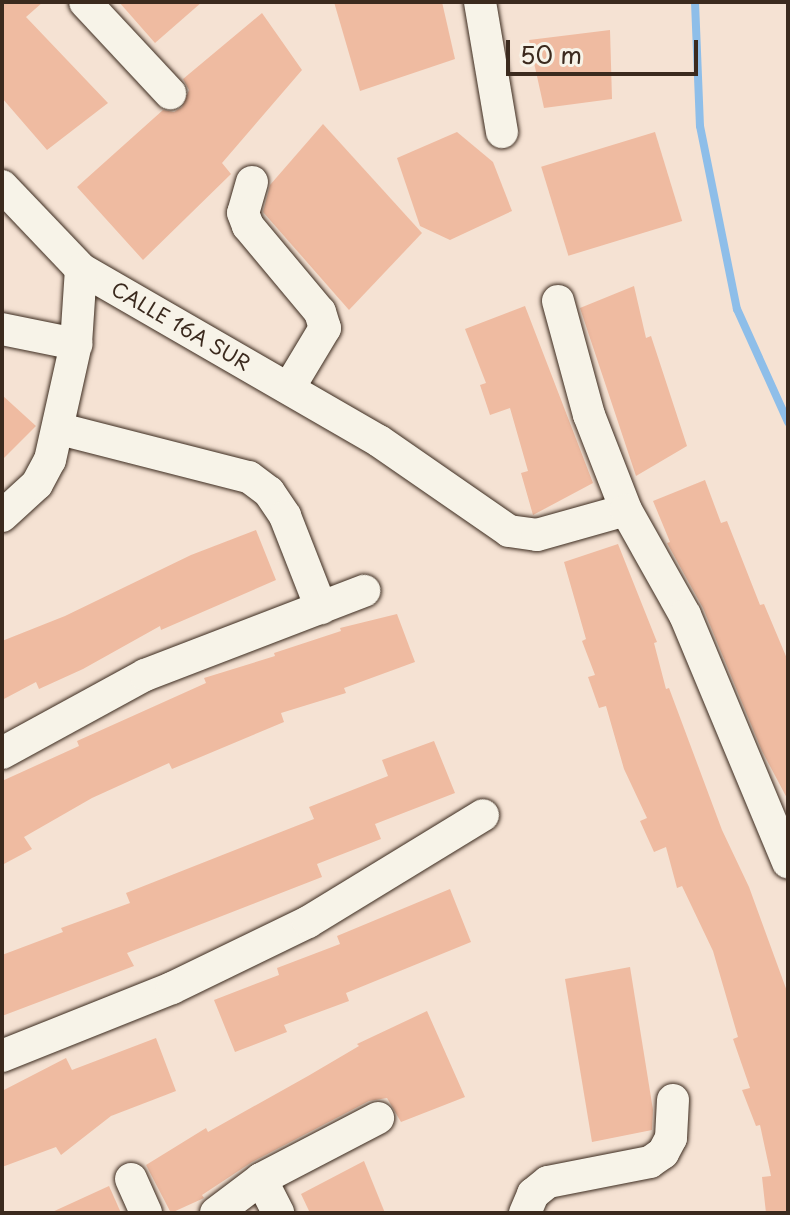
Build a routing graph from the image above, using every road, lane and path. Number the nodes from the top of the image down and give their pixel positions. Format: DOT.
graph roads {
  1 [pos="85,2"];
  2 [pos="480,2"];
  3 [pos="170,93"];
  4 [pos="502,132"];
  5 [pos="252,182"];
  6 [pos="2,186"];
  7 [pos="81,269"];
  8 [pos="558,301"];
  9 [pos="2,329"];
  10 [pos="76,344"];
  11 [pos="289,388"];
  12 [pos="60,429"];
  13 [pos="626,510"];
  14 [pos="2,516"];
  15 [pos="364,591"];
  16 [pos="321,608"];
  17 [pos="2,753"];
  18 [pos="483,815"];
  19 [pos="788,862"];
  20 [pos="2,1056"];
  21 [pos="673,1100"];
  22 [pos="378,1118"];
  23 [pos="131,1179"];
  24 [pos="261,1179"];
  25 [pos="146,1213"];
  26 [pos="216,1213"];
  27 [pos="278,1213"];
  28 [pos="525,1213"];
  1 -- 3 [label="street"];
  2 -- 4 [label="street"];
  5 -- 11 [label="street"];
  6 -- 7 [label="street, CALLE 16A SUR"];
  7 -- 10 [label="street"];
  7 -- 11 [label="street, CALLE 16A SUR"];
  8 -- 13 [label="street"];
  9 -- 10 [label="street"];
  10 -- 12 [label="street"];
  11 -- 13 [label="street, CALLE 16A SUR"];
  12 -- 14 [label="street"];
  12 -- 16 [label="street"];
  13 -- 19 [label="street"];
  15 -- 16 [label="street"];
  16 -- 17 [label="street"];
  18 -- 20 [label="street"];
  21 -- 28 [label="street"];
  22 -- 24 [label="street"];
  23 -- 25 [label="street"];
  24 -- 26 [label="street"];
  24 -- 27 [label="street"];
}
